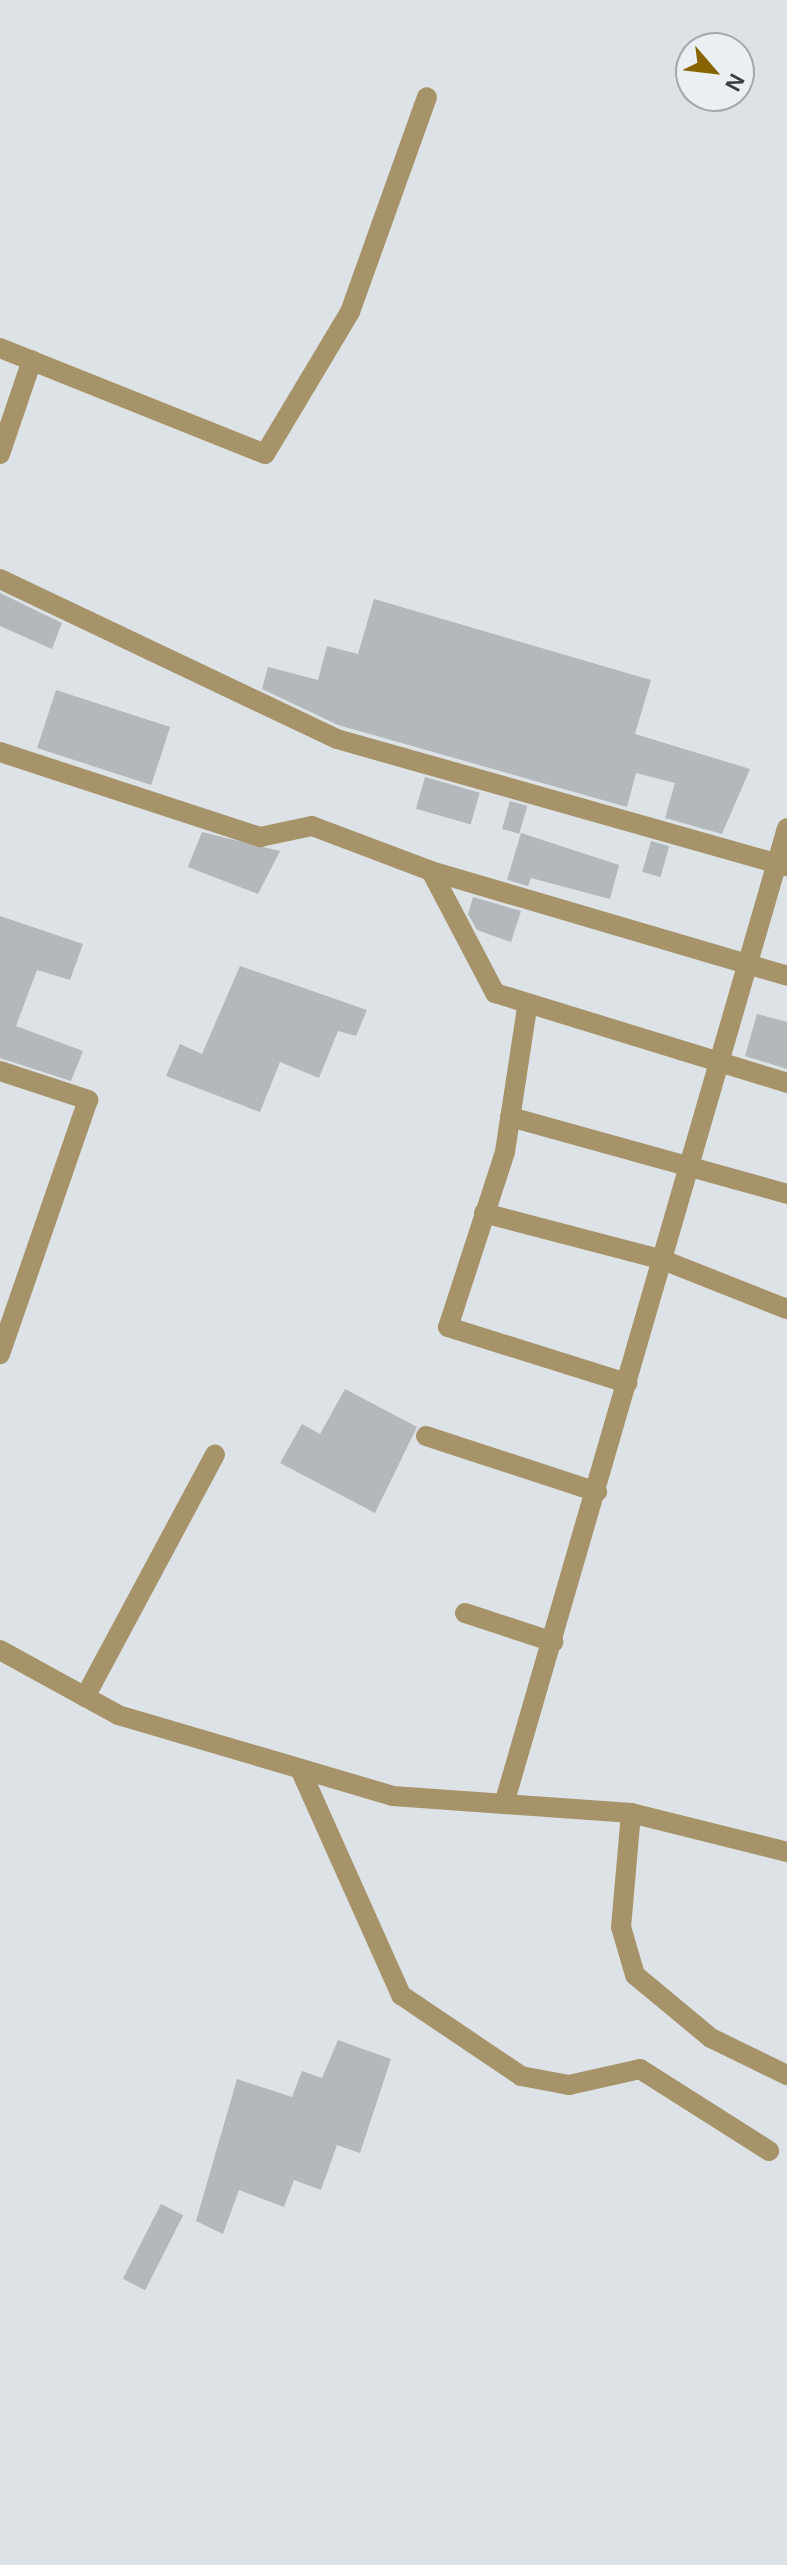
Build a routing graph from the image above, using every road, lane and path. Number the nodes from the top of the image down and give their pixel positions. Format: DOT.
graph roads {
  1 [pos="427,97"];
  2 [pos="0,348"];
  3 [pos="32,360"];
  4 [pos="0,454"];
  5 [pos="0,579"];
  6 [pos="0,752"];
  7 [pos="787,828"];
  8 [pos="781,865"];
  9 [pos="431,871"];
  10 [pos="745,965"];
  11 [pos="787,976"];
  12 [pos="527,1008"];
  13 [pos="717,1062"];
  14 [pos="0,1071"];
  15 [pos="787,1083"];
  16 [pos="510,1117"];
  17 [pos="689,1162"];
  18 [pos="787,1194"];
  19 [pos="484,1213"];
  20 [pos="663,1260"];
  21 [pos="787,1309"];
  22 [pos="0,1354"];
  23 [pos="627,1383"];
  24 [pos="426,1436"];
  25 [pos="215,1455"];
  26 [pos="597,1492"];
  27 [pos="465,1613"];
  28 [pos="553,1642"];
  29 [pos="0,1650"];
  30 [pos="85,1697"];
  31 [pos="300,1769"];
  32 [pos="504,1804"];
  33 [pos="631,1813"];
  34 [pos="787,1852"];
  35 [pos="787,2075"];
  36 [pos="769,2151"];
  1 -- 3 [label="street"];
  2 -- 3 [label="street"];
  3 -- 4 [label="street"];
  5 -- 8 [label="street"];
  6 -- 9 [label="street"];
  7 -- 8 [label="street"];
  8 -- 10 [label="street"];
  9 -- 10 [label="street"];
  9 -- 12 [label="street"];
  10 -- 11 [label="street"];
  10 -- 13 [label="street"];
  12 -- 13 [label="street"];
  12 -- 16 [label="street"];
  13 -- 15 [label="street"];
  13 -- 17 [label="street"];
  14 -- 22 [label="street"];
  16 -- 17 [label="street"];
  16 -- 19 [label="street"];
  17 -- 18 [label="street"];
  17 -- 20 [label="street"];
  19 -- 20 [label="street"];
  19 -- 23 [label="street"];
  20 -- 21 [label="street"];
  20 -- 23 [label="street"];
  23 -- 26 [label="street"];
  24 -- 26 [label="street"];
  25 -- 30 [label="street"];
  26 -- 28 [label="street"];
  27 -- 28 [label="street"];
  28 -- 32 [label="street"];
  29 -- 30 [label="street"];
  30 -- 31 [label="street"];
  31 -- 32 [label="street"];
  31 -- 36 [label="street"];
  32 -- 33 [label="street"];
  33 -- 34 [label="street"];
  33 -- 35 [label="street"];
}
